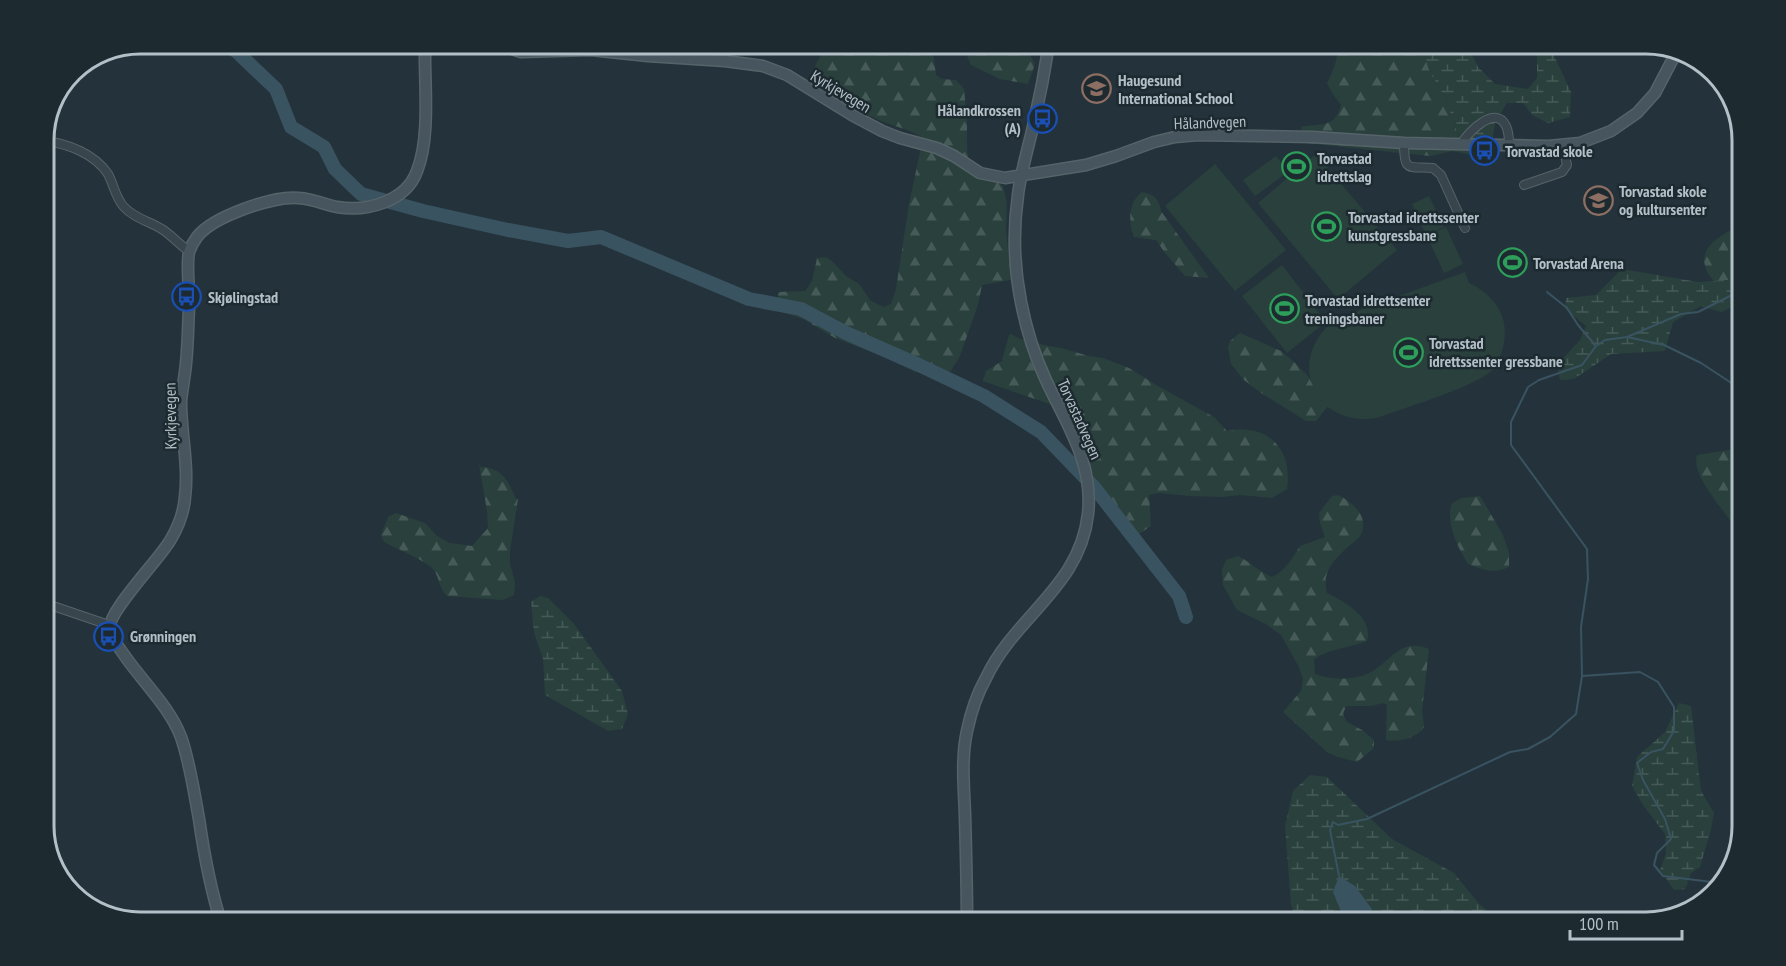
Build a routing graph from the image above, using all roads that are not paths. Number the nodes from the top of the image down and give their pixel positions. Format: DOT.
graph roads {
  1 [pos="425,54"];
  2 [pos="629,54"];
  3 [pos="1047,54"];
  4 [pos="1673,59"];
  5 [pos="54,142"];
  6 [pos="1404,142"];
  7 [pos="1461,144"];
  8 [pos="1509,145"];
  9 [pos="1563,146"];
  10 [pos="1021,175"];
  11 [pos="1524,185"];
  12 [pos="1465,228"];
  13 [pos="189,251"];
  14 [pos="54,607"];
  15 [pos="109,625"];
  16 [pos="218,912"];
  17 [pos="967,912"];
  1 -- 13 [label="main road"];
  2 -- 10 [label="main road, Kyrkjevegen"];
  3 -- 10 [label="main road, Torvastadvegen"];
  4 -- 9 [label="main road, Hålandvegen"];
  5 -- 13 [label="street"];
  6 -- 7 [label="main road, Hålandvegen"];
  6 -- 10 [label="main road, Hålandvegen"];
  6 -- 12 [label="street"];
  7 -- 8 [label="main road, Hålandvegen"];
  7 -- 8 [label="street"];
  8 -- 9 [label="main road, Hålandvegen"];
  9 -- 11 [label="street"];
  10 -- 17 [label="main road, Torvastadvegen"];
  13 -- 15 [label="main road, Kyrkjevegen"];
  14 -- 15 [label="street"];
  15 -- 16 [label="main road"];
}
